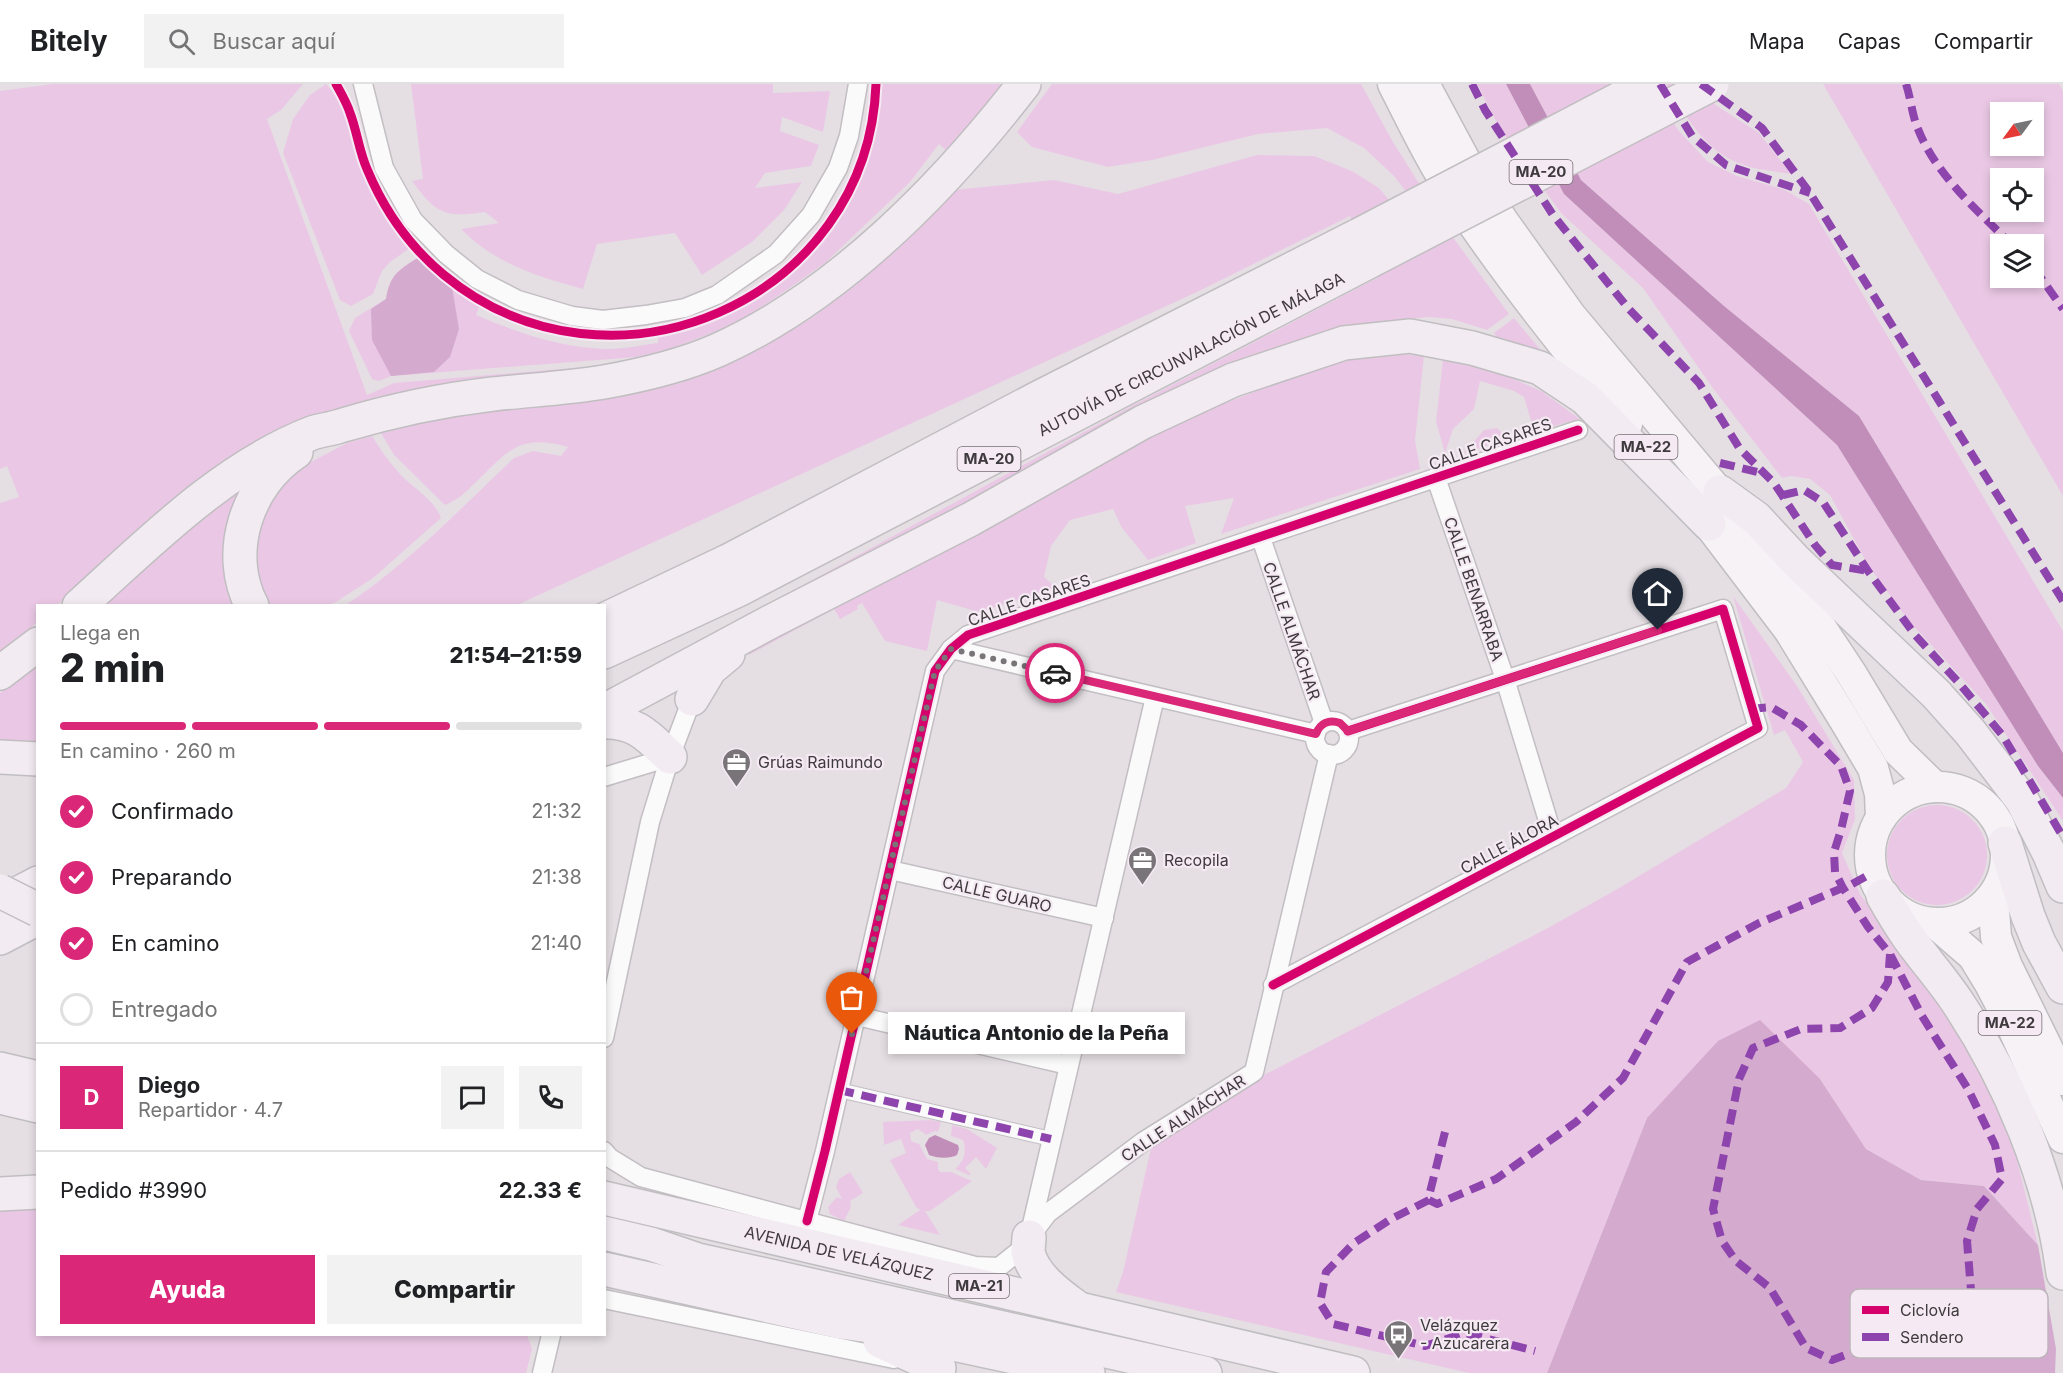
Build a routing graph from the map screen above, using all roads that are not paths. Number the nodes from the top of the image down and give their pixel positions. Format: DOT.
graph roads {
  1 [pos="363,84"];
  2 [pos="858,84"];
  3 [pos="1024,84"];
  4 [pos="1392,84"];
  5 [pos="1424,84"];
  6 [pos="1648,84"];
  7 [pos="1712,84"];
  8 [pos="1364,248"];
  9 [pos="337,427"];
  10 [pos="1578,430"];
  11 [pos="965,436"];
  12 [pos="1437,478"];
  13 [pos="1720,492"];
  14 [pos="868,522"];
  15 [pos="1709,524"];
  16 [pos="1261,538"];
  17 [pos="81,604"];
  18 [pos="251,604"];
  19 [pos="588,604"];
  20 [pos="606,619"];
  21 [pos="771,622"];
  22 [pos="36,646"];
  23 [pos="951,649"];
  24 [pos="606,651"];
  25 [pos="0,674"];
  26 [pos="606,674"];
  27 [pos="1505,679"];
  28 [pos="1155,697"];
  29 [pos="692,699"];
  30 [pos="606,710"];
  31 [pos="606,722"];
  32 [pos="1320,729"];
  33 [pos="1348,731"];
  34 [pos="1329,754"];
  35 [pos="0,757"];
  36 [pos="669,757"];
  37 [pos="36,759"];
  38 [pos="606,776"];
  39 [pos="1935,787"];
  40 [pos="1881,818"];
  41 [pos="1553,837"];
  42 [pos="2005,843"];
  43 [pos="890,870"];
  44 [pos="36,884"];
  45 [pos="2063,886"];
  46 [pos="0,891"];
  47 [pos="1883,896"];
  48 [pos="1993,897"];
  49 [pos="0,903"];
  50 [pos="36,909"];
  51 [pos="1104,918"];
  52 [pos="36,919"];
  53 [pos="1936,924"];
  54 [pos="36,935"];
  55 [pos="0,938"];
  56 [pos="0,952"];
  57 [pos="1274,985"];
  58 [pos="2063,987"];
  59 [pos="857,1016"];
  60 [pos="606,1029"];
  61 [pos="1068,1065"];
  62 [pos="0,1069"];
  63 [pos="36,1078"];
  64 [pos="2063,1080"];
  65 [pos="839,1090"];
  66 [pos="0,1097"];
  67 [pos="36,1106"];
  68 [pos="2063,1138"];
  69 [pos="1051,1139"];
  70 [pos="606,1153"];
  71 [pos="36,1192"];
  72 [pos="0,1194"];
  73 [pos="606,1198"];
  74 [pos="807,1221"];
  75 [pos="606,1233"];
  76 [pos="1029,1237"];
  77 [pos="606,1251"];
  78 [pos="698,1260"];
  79 [pos="975,1266"];
  80 [pos="606,1269"];
  81 [pos="2063,1273"];
  82 [pos="935,1275"];
  83 [pos="606,1299"];
  84 [pos="1079,1309"];
  85 [pos="840,1322"];
  86 [pos="551,1336"];
  87 [pos="949,1371"];
  88 [pos="542,1373"];
  89 [pos="1088,1373"];
  90 [pos="1205,1373"];
  91 [pos="1353,1373"];
  1 -- 2 [label="street"];
  3 -- 9 [label="highway"];
  4 -- 15 [label="main road, MA-22"];
  5 -- 13 [label="main road, MA-22"];
  6 -- 8 [label="highway, AUTOVÍA DE CIRCUNVALACIÓN DE MÁLAGA / MA-20, bridge"];
  7 -- 8 [label="highway, AUTOVÍA DE CIRCUNVALACIÓN DE MÁLAGA / MA-20, bridge"];
  8 -- 11 [label="highway, AUTOVÍA DE CIRCUNVALACIÓN DE MÁLAGA / MA-20"];
  8 -- 14 [label="highway, AUTOVÍA DE CIRCUNVALACIÓN DE MÁLAGA / MA-20"];
  9 -- 17 [label="highway"];
  9 -- 18 [label="highway"];
  10 -- 12 [label="street, CALLE CASARES"];
  11 -- 19 [label="highway"];
  11 -- 20 [label="highway, AUTOVÍA DE CIRCUNVALACIÓN DE MÁLAGA / MA-20"];
  12 -- 16 [label="street, CALLE CASARES"];
  12 -- 27 [label="street, CALLE BENARRABA"];
  13 -- 39 [label="main road, MA-22"];
  13 -- 45 [label="highway"];
  14 -- 24 [label="highway, AUTOVÍA DE CIRCUNVALACIÓN DE MÁLAGA / MA-20"];
  14 -- 26 [label="highway"];
  15 -- 21 [label="highway"];
  15 -- 40 [label="main road, MA-22"];
  16 -- 23 [label="street, CALLE CASARES"];
  16 -- 32 [label="street, CALLE ALMÁCHAR"];
  21 -- 29 [label="highway"];
  21 -- 30 [label="highway"];
  22 -- 25 [label="highway"];
  23 -- 28 [label="street"];
  23 -- 43 [label="street, CALLE CASARES"];
  27 -- 33 [label="street"];
  27 -- 41 [label="street, CALLE BENARRABA"];
  27 -- 41 [label="street, CALLE ÁLORA"];
  28 -- 32 [label="street"];
  28 -- 51 [label="street"];
  29 -- 36 [label="street"];
  31 -- 36 [label="highway"];
  32 -- 33 [label="street"];
  32 -- 34 [label="street"];
  33 -- 34 [label="street"];
  34 -- 57 [label="street, CALLE ALMÁCHAR"];
  35 -- 37 [label="highway"];
  36 -- 38 [label="street"];
  36 -- 60 [label="street"];
  39 -- 40 [label="main road, MA-22"];
  39 -- 42 [label="main road, MA-22"];
  40 -- 47 [label="main road, MA-22"];
  41 -- 57 [label="street, CALLE ÁLORA"];
  42 -- 48 [label="main road, MA-22"];
  42 -- 58 [label="highway"];
  43 -- 51 [label="street, CALLE GUARO"];
  43 -- 59 [label="street, CALLE CASARES"];
  44 -- 49 [label="highway"];
  46 -- 50 [label="highway, bridge"];
  47 -- 53 [label="main road, MA-22"];
  47 -- 81 [label="highway"];
  48 -- 53 [label="main road, MA-22"];
  48 -- 64 [label="main road, MA-22"];
  51 -- 61 [label="street"];
  52 -- 55 [label="highway"];
  53 -- 68 [label="main road, MA-22"];
  54 -- 56 [label="highway"];
  57 -- 76 [label="street, CALLE ALMÁCHAR"];
  59 -- 61 [label="street"];
  59 -- 65 [label="street, CALLE CASARES"];
  61 -- 69 [label="street"];
  62 -- 63 [label="highway"];
  65 -- 69 [label="street"];
  65 -- 74 [label="street, CALLE CASARES"];
  66 -- 67 [label="highway"];
  69 -- 76 [label="street"];
  70 -- 74 [label="street, AVENIDA DE VELÁZQUEZ"];
  71 -- 72 [label="highway"];
  73 -- 82 [label="highway, AVENIDA DE VELÁZQUEZ / MA-21"];
  74 -- 79 [label="street, AVENIDA DE VELÁZQUEZ"];
  75 -- 78 [label="highway, MA-21"];
  76 -- 79 [label="street, CALLE ALMÁCHAR"];
  76 -- 84 [label="highway"];
  77 -- 78 [label="highway"];
  78 -- 90 [label="highway, MA-21"];
  79 -- 82 [label="highway"];
  80 -- 85 [label="highway"];
  82 -- 84 [label="highway, AVENIDA DE VELÁZQUEZ / MA-21"];
  83 -- 87 [label="street"];
  84 -- 91 [label="highway, AVENIDA DE VELÁZQUEZ / MA-21"];
  85 -- 87 [label="highway"];
  85 -- 89 [label="highway"];
  86 -- 88 [label="street"];
}
